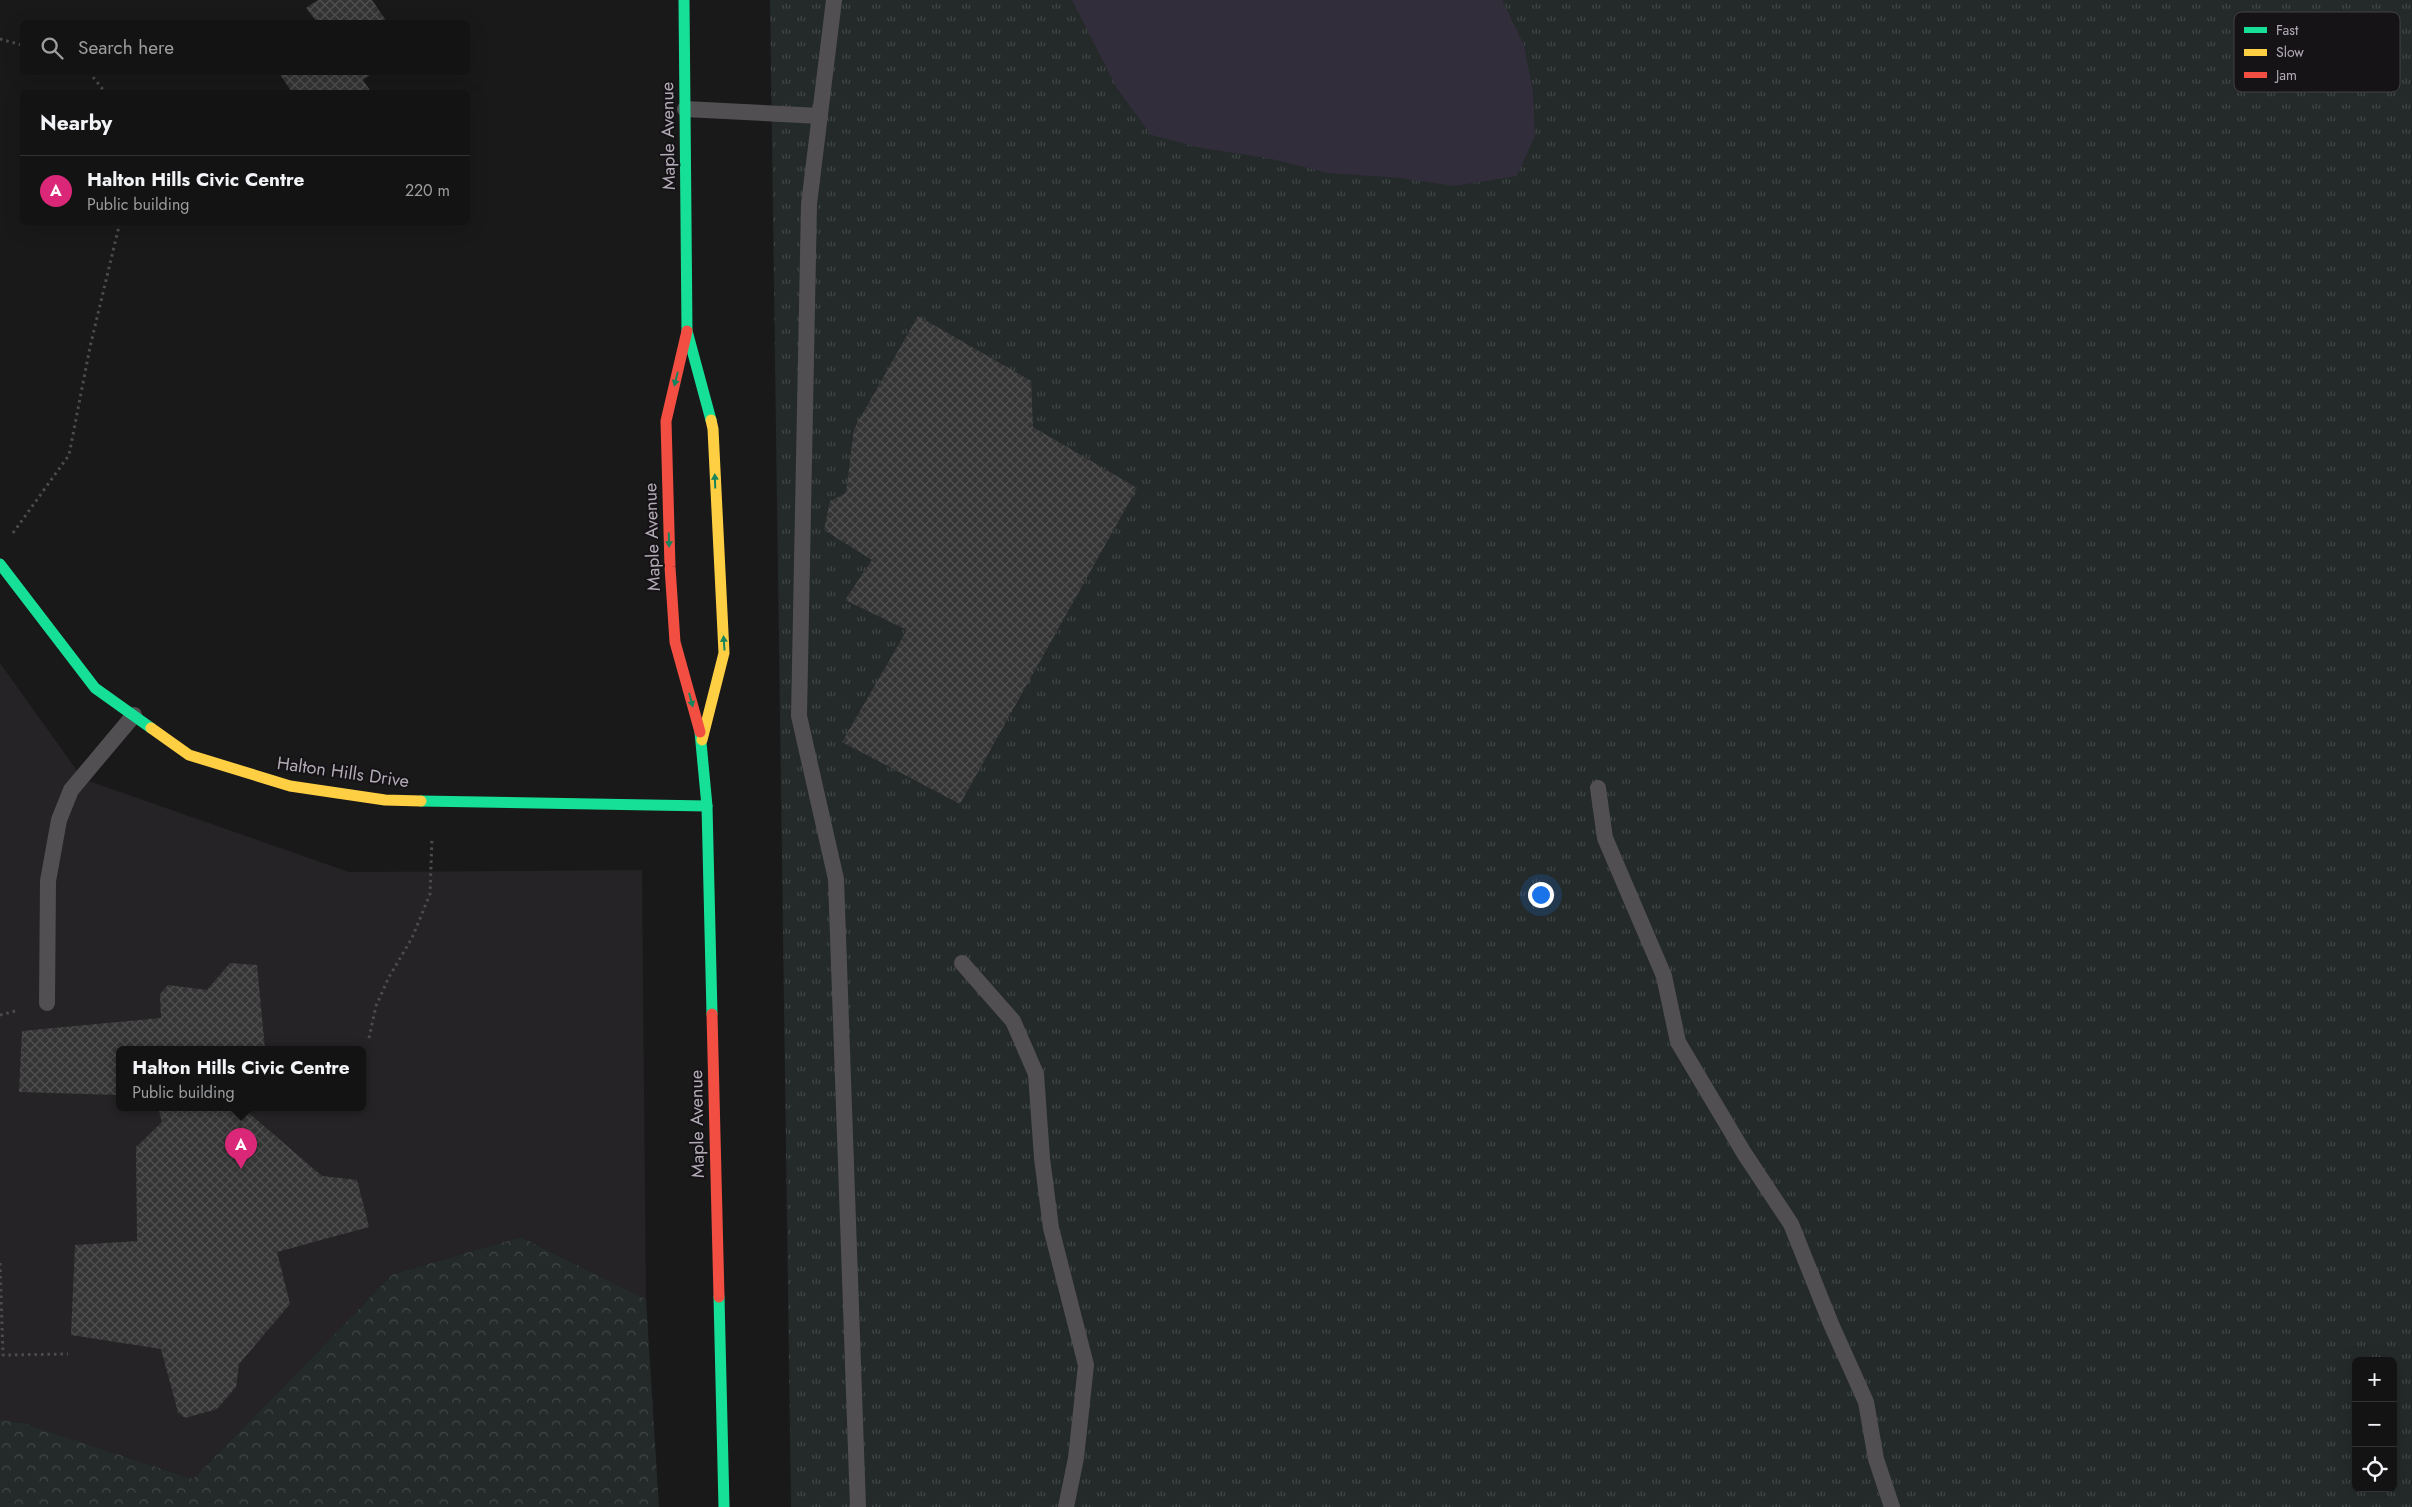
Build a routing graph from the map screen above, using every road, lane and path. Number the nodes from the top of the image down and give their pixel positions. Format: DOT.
graph roads {
  1 [pos="684,0"];
  2 [pos="834,0"];
  3 [pos="0,39"];
  4 [pos="20,45"];
  5 [pos="92,75"];
  6 [pos="104,90"];
  7 [pos="685,109"];
  8 [pos="820,116"];
  9 [pos="119,225"];
  10 [pos="687,331"];
  11 [pos="12,536"];
  12 [pos="0,564"];
  13 [pos="134,715"];
  14 [pos="702,741"];
  15 [pos="1598,788"];
  16 [pos="433,801"];
  17 [pos="707,806"];
  18 [pos="962,963"];
  19 [pos="47,1003"];
  20 [pos="370,1038"];
  21 [pos="0,1262"];
  22 [pos="68,1354"];
  23 [pos="724,1507"];
  24 [pos="858,1507"];
  25 [pos="1066,1507"];
  26 [pos="1892,1507"];
  1 -- 7 [label="main road, Maple Avenue"];
  2 -- 8 [label="lane"];
  3 -- 4 [label="path"];
  5 -- 6 [label="path"];
  7 -- 8 [label="lane"];
  7 -- 10 [label="main road, Maple Avenue"];
  8 -- 24 [label="lane"];
  9 -- 11 [label="path"];
  10 -- 14 [label="main road, Maple Avenue, one-way"];
  14 -- 10 [label="main road, Maple Avenue, one-way"];
  12 -- 13 [label="main road, Halton Hills Drive"];
  13 -- 16 [label="main road, Halton Hills Drive"];
  13 -- 19 [label="lane"];
  14 -- 17 [label="main road, Maple Avenue"];
  15 -- 26 [label="lane"];
  16 -- 17 [label="main road, Halton Hills Drive"];
  16 -- 20 [label="path"];
  17 -- 23 [label="main road, Maple Avenue"];
  18 -- 25 [label="lane"];
  21 -- 22 [label="path"];
}
